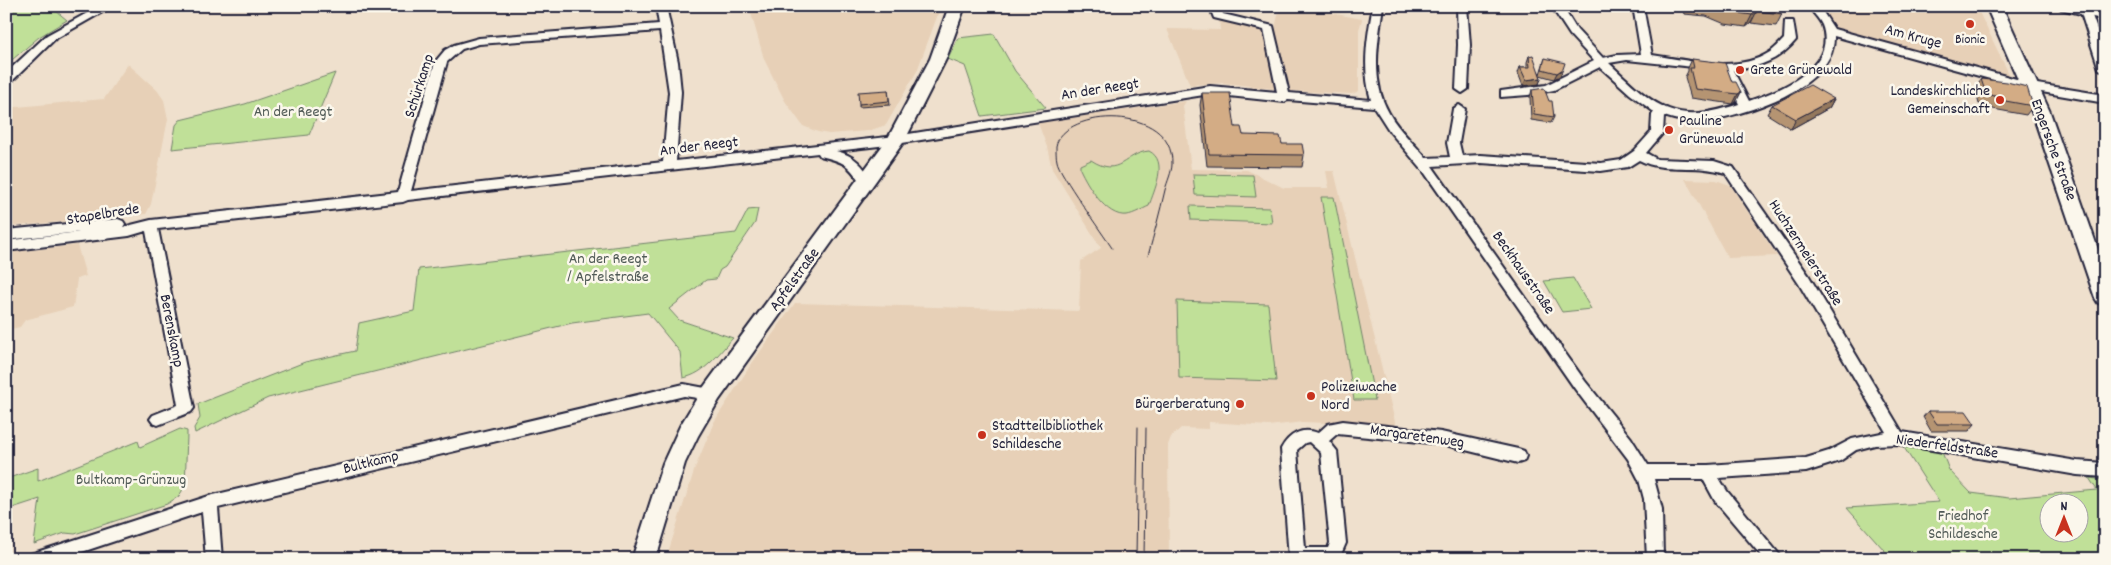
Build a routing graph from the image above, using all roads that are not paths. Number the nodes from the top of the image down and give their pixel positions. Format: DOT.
graph roads {
  1 [pos="108,6"];
  2 [pos="661,6"];
  3 [pos="957,6"];
  4 [pos="1214,6"];
  5 [pos="1378,6"];
  6 [pos="1462,6"];
  7 [pos="1556,6"];
  8 [pos="1638,6"];
  9 [pos="1813,6"];
  10 [pos="1994,6"];
  11 [pos="2067,6"];
  12 [pos="2085,10"];
  13 [pos="2105,15"];
  14 [pos="1789,23"];
  15 [pos="666,27"];
  16 [pos="1829,31"];
  17 [pos="1647,57"];
  18 [pos="1602,60"];
  19 [pos="1726,66"];
  20 [pos="2105,69"];
  21 [pos="6,80"];
  22 [pos="2030,86"];
  23 [pos="1462,89"];
  24 [pos="1505,94"];
  25 [pos="1284,98"];
  26 [pos="2105,99"];
  27 [pos="1378,104"];
  28 [pos="1749,106"];
  29 [pos="1460,109"];
  30 [pos="1662,110"];
  31 [pos="896,140"];
  32 [pos="804,151"];
  33 [pos="1638,154"];
  34 [pos="1457,159"];
  35 [pos="1424,162"];
  36 [pos="669,167"];
  37 [pos="866,182"];
  38 [pos="402,198"];
  39 [pos="151,225"];
  40 [pos="6,235"];
  41 [pos="6,246"];
  42 [pos="2105,298"];
  43 [pos="711,394"];
  44 [pos="158,420"];
  45 [pos="1897,438"];
  46 [pos="1320,440"];
  47 [pos="1518,456"];
  48 [pos="2105,470"];
  49 [pos="1643,472"];
  50 [pos="1708,472"];
  51 [pos="209,503"];
  52 [pos="1297,557"];
  53 [pos="37,559"];
  54 [pos="214,559"];
  55 [pos="644,559"];
  56 [pos="1655,559"];
  57 [pos="1775,559"];
  1 -- 21 [label="street"];
  2 -- 15 [label="street"];
  3 -- 31 [label="street, Apfelstraße"];
  4 -- 25 [label="street"];
  5 -- 27 [label="street, Beckhausstraße"];
  6 -- 23 [label="street"];
  7 -- 18 [label="street"];
  8 -- 17 [label="street"];
  9 -- 16 [label="street"];
  10 -- 22 [label="street, Engersche Straße"];
  11 -- 12 [label="street"];
  12 -- 13 [label="street"];
  12 -- 20 [label="street"];
  14 -- 19 [label="street"];
  15 -- 36 [label="street"];
  15 -- 38 [label="street, Schürkamp"];
  16 -- 22 [label="street, Am Kruge"];
  16 -- 28 [label="street"];
  17 -- 18 [label="street"];
  17 -- 19 [label="street"];
  18 -- 24 [label="street"];
  18 -- 30 [label="street"];
  19 -- 28 [label="street"];
  22 -- 26 [label="street, Am Kruge"];
  22 -- 42 [label="street, Engersche Straße"];
  25 -- 27 [label="street, An der Reegt"];
  25 -- 31 [label="street, An der Reegt"];
  27 -- 35 [label="street, Beckhausstraße"];
  28 -- 30 [label="street"];
  29 -- 34 [label="street"];
  30 -- 33 [label="street"];
  31 -- 32 [label="street, An der Reegt"];
  31 -- 37 [label="street, Apfelstraße"];
  32 -- 36 [label="street, An der Reegt"];
  32 -- 37 [label="street, An der Reegt"];
  33 -- 34 [label="street"];
  33 -- 45 [label="street, Huchzermeierstraße"];
  34 -- 35 [label="street"];
  35 -- 49 [label="street, Beckhausstraße"];
  36 -- 38 [label="street, An der Reegt"];
  37 -- 43 [label="street, Apfelstraße"];
  38 -- 39 [label="street, An der Reegt"];
  39 -- 40 [label="street, Stapelbrede"];
  39 -- 41 [label="street, Stapelbrede"];
  39 -- 44 [label="street, Berenskamp"];
  43 -- 51 [label="street, Bultkamp"];
  43 -- 55 [label="street, Apfelstraße"];
  45 -- 48 [label="street, Niederfeldstraße"];
  45 -- 50 [label="street, Niederfeldstraße"];
  46 -- 47 [label="street, Margaretenweg"];
  46 -- 52 [label="street"];
  46 -- 52 [label="street"];
  49 -- 50 [label="street, Niederfeldstraße"];
  49 -- 56 [label="street, Beckhausstraße"];
  50 -- 57 [label="street"];
  51 -- 53 [label="street, Bultkamp"];
  51 -- 54 [label="street"];
}
